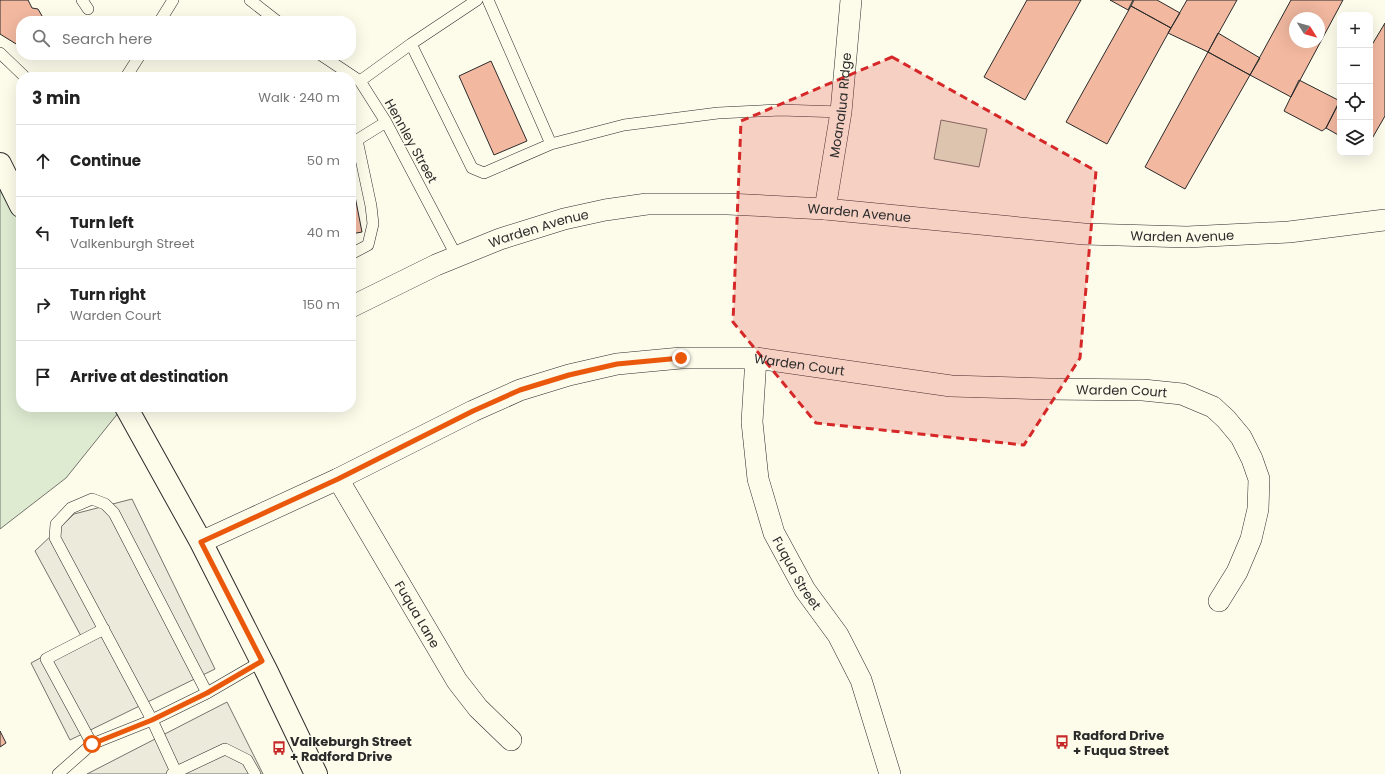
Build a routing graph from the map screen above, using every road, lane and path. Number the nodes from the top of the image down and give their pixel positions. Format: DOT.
graph roads {
  1 [pos="173,0"];
  2 [pos="250,0"];
  3 [pos="477,0"];
  4 [pos="488,0"];
  5 [pos="851,0"];
  6 [pos="163,16"];
  7 [pos="271,16"];
  8 [pos="411,44"];
  9 [pos="0,53"];
  10 [pos="137,60"];
  11 [pos="328,60"];
  12 [pos="19,72"];
  13 [pos="129,72"];
  14 [pos="346,72"];
  15 [pos="356,78"];
  16 [pos="360,81"];
  17 [pos="841,112"];
  18 [pos="386,122"];
  19 [pos="552,144"];
  20 [pos="0,164"];
  21 [pos="16,189"];
  22 [pos="825,209"];
  23 [pos="1385,220"];
  24 [pos="356,251"];
  25 [pos="458,258"];
  26 [pos="356,305"];
  27 [pos="756,358"];
  28 [pos="129,412"];
  29 [pos="338,479"];
  30 [pos="201,542"];
  31 [pos="1219,602"];
  32 [pos="104,629"];
  33 [pos="262,661"];
  34 [pos="207,693"];
  35 [pos="152,720"];
  36 [pos="511,740"];
  37 [pos="92,744"];
  38 [pos="174,773"];
  39 [pos="58,774"];
  40 [pos="255,774"];
  41 [pos="316,774"];
  42 [pos="890,774"];
  1 -- 6 [label="lane"];
  2 -- 7 [label="lane"];
  3 -- 8 [label="lane"];
  4 -- 19 [label="lane"];
  5 -- 17 [label="street, Moanalua Ridge"];
  8 -- 16 [label="lane"];
  8 -- 19 [label="lane"];
  9 -- 12 [label="lane"];
  10 -- 13 [label="lane"];
  11 -- 14 [label="lane, Hennley Street"];
  15 -- 16 [label="lane, Hennley Street"];
  16 -- 18 [label="lane, Hennley Street"];
  17 -- 19 [label="lane"];
  17 -- 22 [label="street, Moanalua Ridge"];
  18 -- 24 [label="lane"];
  18 -- 25 [label="lane, Hennley Street"];
  20 -- 21 [label="street"];
  22 -- 23 [label="street, Warden Avenue"];
  22 -- 25 [label="street, Warden Avenue"];
  25 -- 26 [label="street, Warden Avenue"];
  27 -- 29 [label="street, Warden Court"];
  27 -- 31 [label="street, Warden Court"];
  27 -- 42 [label="street, Fuqua Street"];
  28 -- 30 [label="street"];
  29 -- 30 [label="street, Warden Court"];
  29 -- 36 [label="street, Fuqua Lane"];
  30 -- 33 [label="street"];
  32 -- 34 [label="lane"];
  32 -- 35 [label="lane"];
  32 -- 37 [label="lane"];
  33 -- 34 [label="lane"];
  33 -- 41 [label="street"];
  34 -- 35 [label="lane"];
  35 -- 37 [label="lane"];
  35 -- 38 [label="lane"];
  37 -- 39 [label="lane"];
  38 -- 40 [label="lane"];
}
